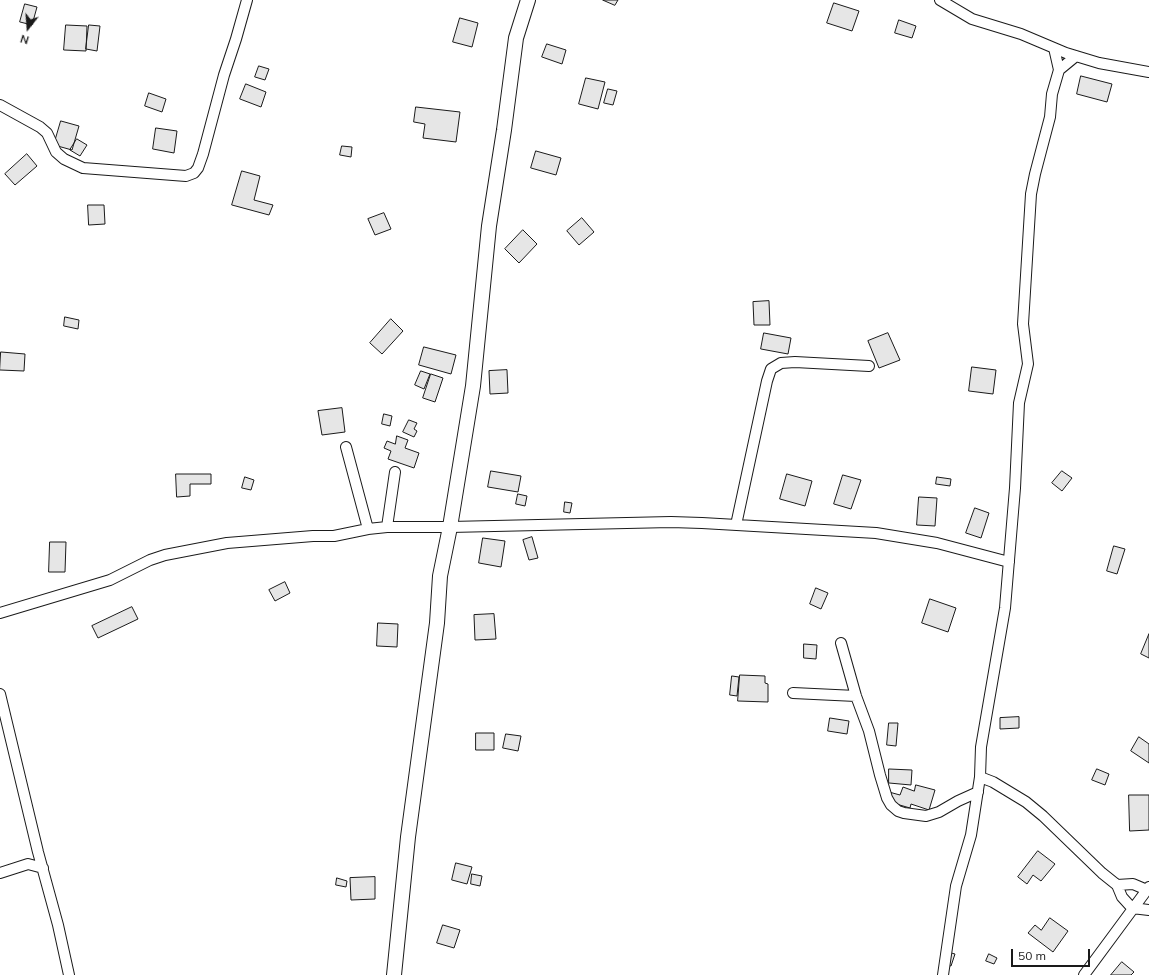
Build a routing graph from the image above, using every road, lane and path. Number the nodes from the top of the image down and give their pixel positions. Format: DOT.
graph roads {
  1 [pos="247,0"];
  2 [pos="528,0"];
  3 [pos="940,0"];
  4 [pos="1054,48"];
  5 [pos="1076,56"];
  6 [pos="1059,70"];
  7 [pos="1149,72"];
  8 [pos="0,105"];
  9 [pos="869,366"];
  10 [pos="346,447"];
  11 [pos="395,472"];
  12 [pos="736,525"];
  13 [pos="387,528"];
  14 [pos="450,528"];
  15 [pos="368,529"];
  16 [pos="1008,562"];
  17 [pos="0,613"];
  18 [pos="841,642"];
  19 [pos="793,692"];
  20 [pos="0,694"];
  21 [pos="856,696"];
  22 [pos="980,777"];
  23 [pos="978,792"];
  24 [pos="38,852"];
  25 [pos="28,864"];
  26 [pos="42,868"];
  27 [pos="0,873"];
  28 [pos="1117,885"];
  29 [pos="1148,888"];
  30 [pos="1132,908"];
  31 [pos="1149,910"];
  32 [pos="69,975"];
  33 [pos="394,975"];
  34 [pos="943,975"];
  35 [pos="1084,975"];
  1 -- 8 [label="street"];
  2 -- 14 [label="street"];
  3 -- 4 [label="street"];
  4 -- 5 [label="street"];
  4 -- 6 [label="street"];
  5 -- 6 [label="street"];
  5 -- 7 [label="street"];
  6 -- 16 [label="street"];
  9 -- 12 [label="street"];
  10 -- 15 [label="street"];
  11 -- 13 [label="street"];
  12 -- 14 [label="street"];
  12 -- 16 [label="street"];
  13 -- 14 [label="street"];
  13 -- 15 [label="street"];
  14 -- 33 [label="street"];
  15 -- 17 [label="street"];
  16 -- 22 [label="street"];
  18 -- 21 [label="street"];
  19 -- 21 [label="street"];
  20 -- 24 [label="street"];
  21 -- 23 [label="street"];
  22 -- 23 [label="street"];
  22 -- 28 [label="street"];
  23 -- 34 [label="street"];
  24 -- 25 [label="street"];
  24 -- 26 [label="street"];
  25 -- 26 [label="street"];
  25 -- 27 [label="street"];
  26 -- 32 [label="street"];
  28 -- 29 [label="street"];
  28 -- 30 [label="street"];
  29 -- 30 [label="street"];
  30 -- 31 [label="street"];
  30 -- 35 [label="street"];
}
